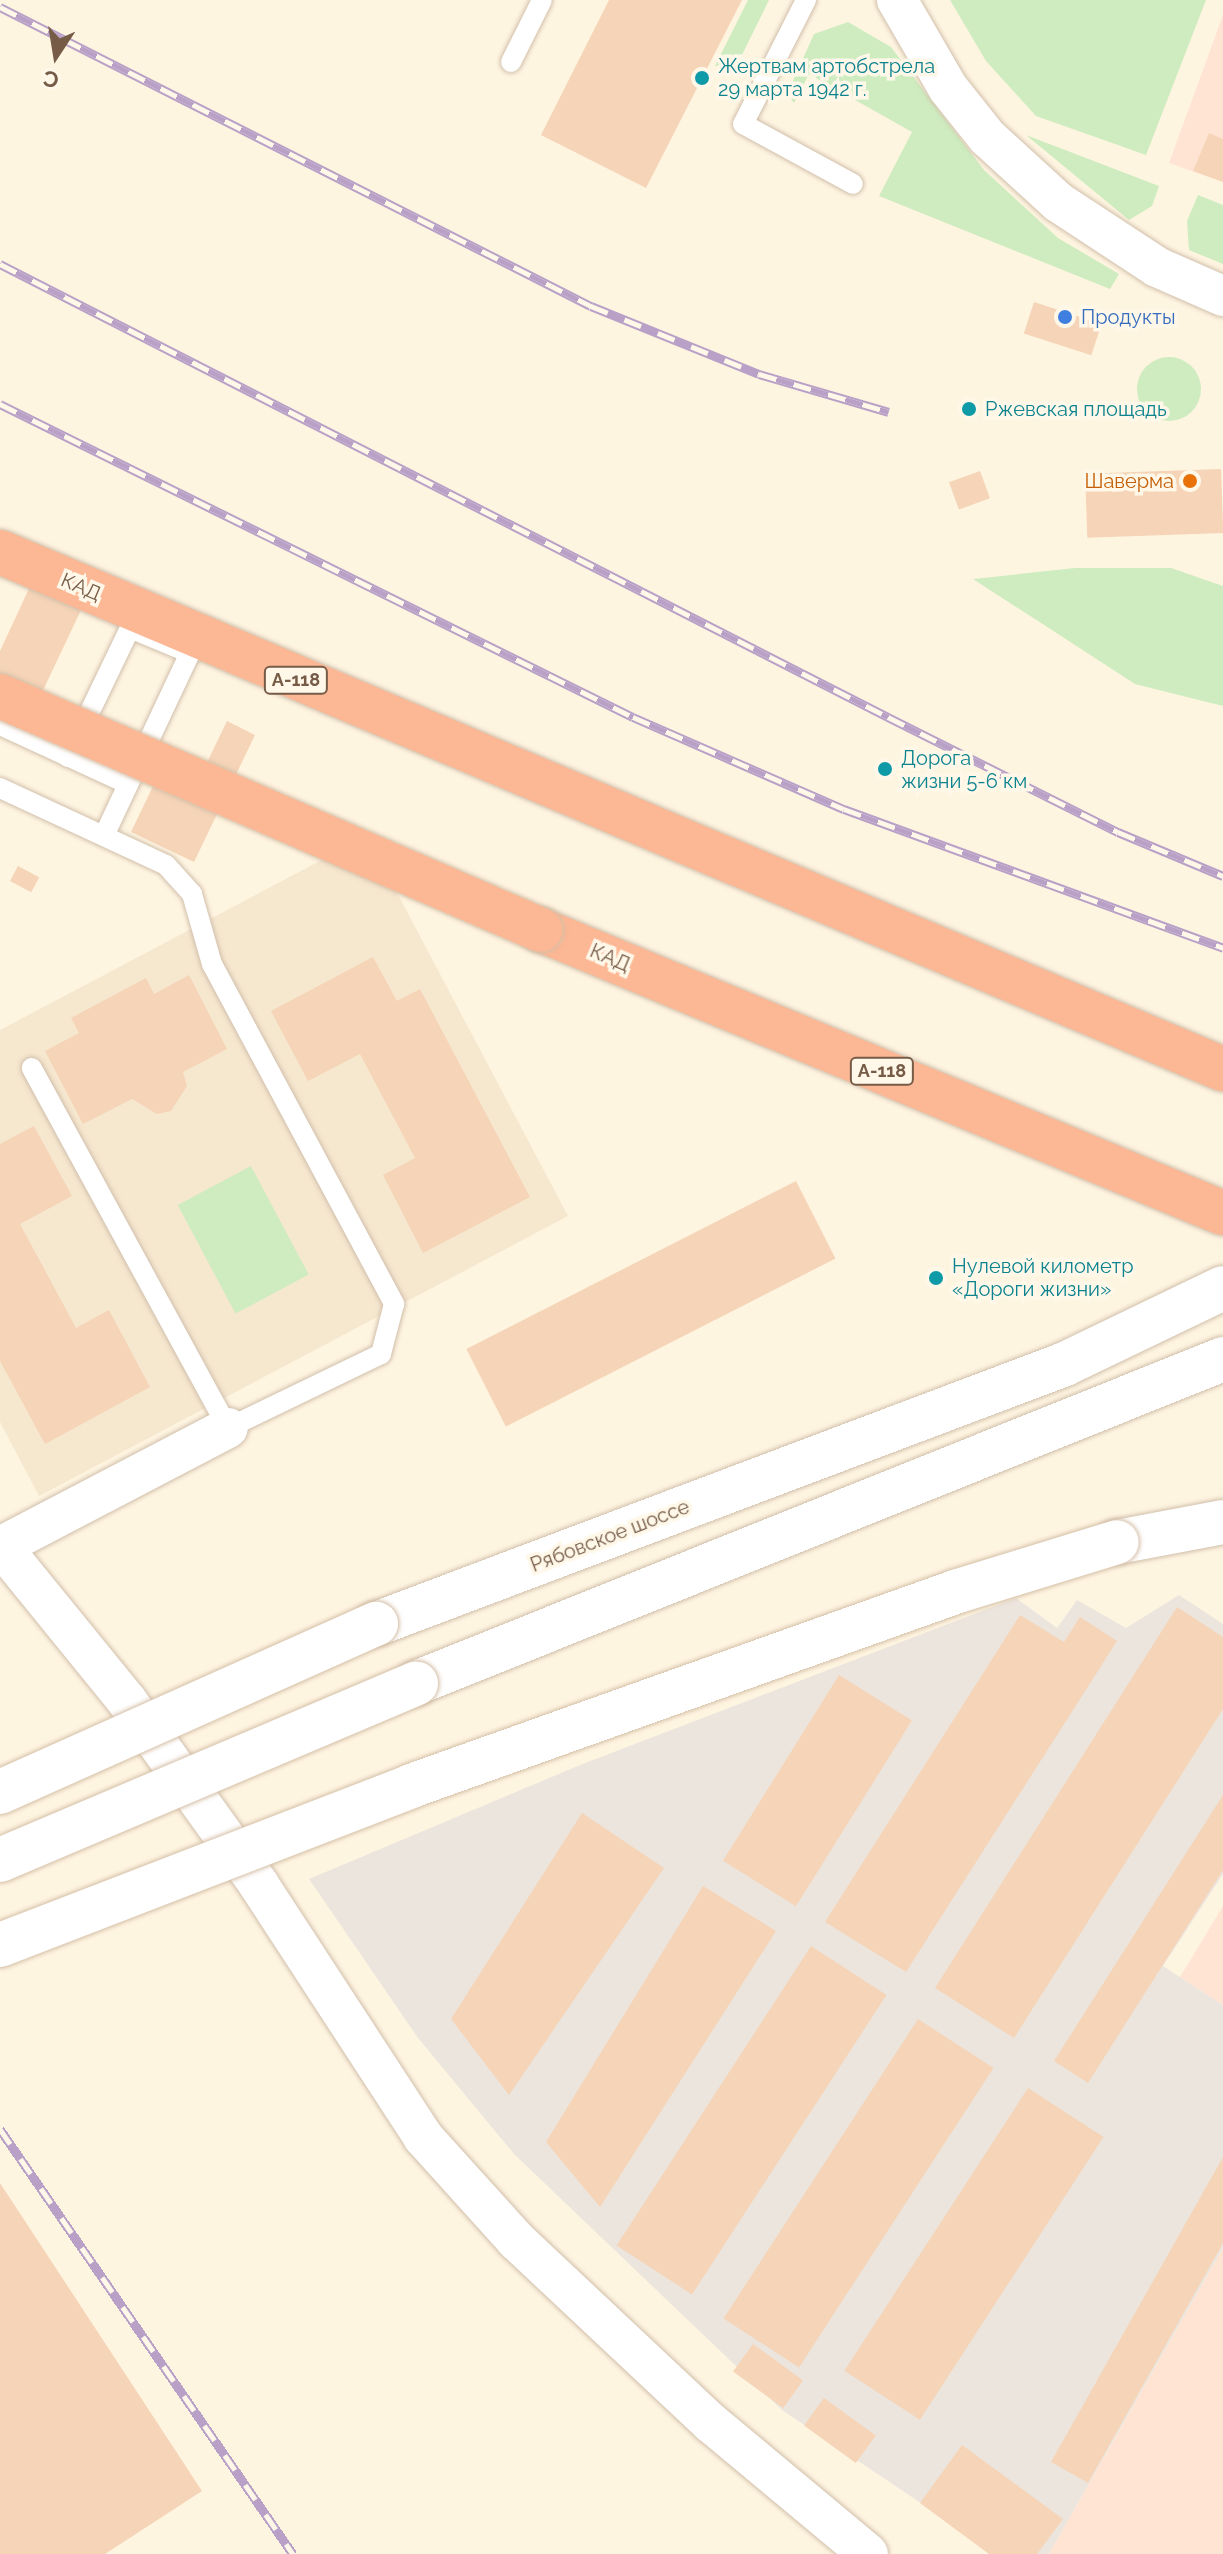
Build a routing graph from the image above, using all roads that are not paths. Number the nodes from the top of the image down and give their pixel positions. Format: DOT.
graph roads {
  1 [pos="542,0"];
  2 [pos="806,0"];
  3 [pos="897,0"];
  4 [pos="511,62"];
  5 [pos="853,184"];
  6 [pos="1223,296"];
  7 [pos="0,552"];
  8 [pos="0,696"];
  9 [pos="0,725"];
  10 [pos="68,757"];
  11 [pos="128,784"];
  12 [pos="0,788"];
  13 [pos="104,836"];
  14 [pos="32,1068"];
  15 [pos="1223,1069"];
  16 [pos="1223,1213"];
  17 [pos="1223,1288"];
  18 [pos="1223,1359"];
  19 [pos="228,1428"];
  20 [pos="1223,1522"];
  21 [pos="1,1547"];
  22 [pos="0,1792"];
  23 [pos="0,1860"];
  24 [pos="0,1945"];
  25 [pos="868,2554"];
  1 -- 4 [label="lane"];
  2 -- 5 [label="lane"];
  3 -- 6 [label="street"];
  7 -- 15 [label="highway, КАД / А-118"];
  8 -- 16 [label="highway, КАД / А-118, bridge"];
  9 -- 10 [label="lane"];
  10 -- 11 [label="lane"];
  10 -- 11 [label="lane"];
  11 -- 13 [label="lane"];
  12 -- 13 [label="lane"];
  13 -- 19 [label="lane"];
  14 -- 19 [label="lane"];
  17 -- 22 [label="main road, Рябовское шоссе, bridge"];
  18 -- 23 [label="main road, bridge"];
  19 -- 21 [label="street"];
  20 -- 24 [label="main road, bridge"];
  21 -- 25 [label="street"];
}
